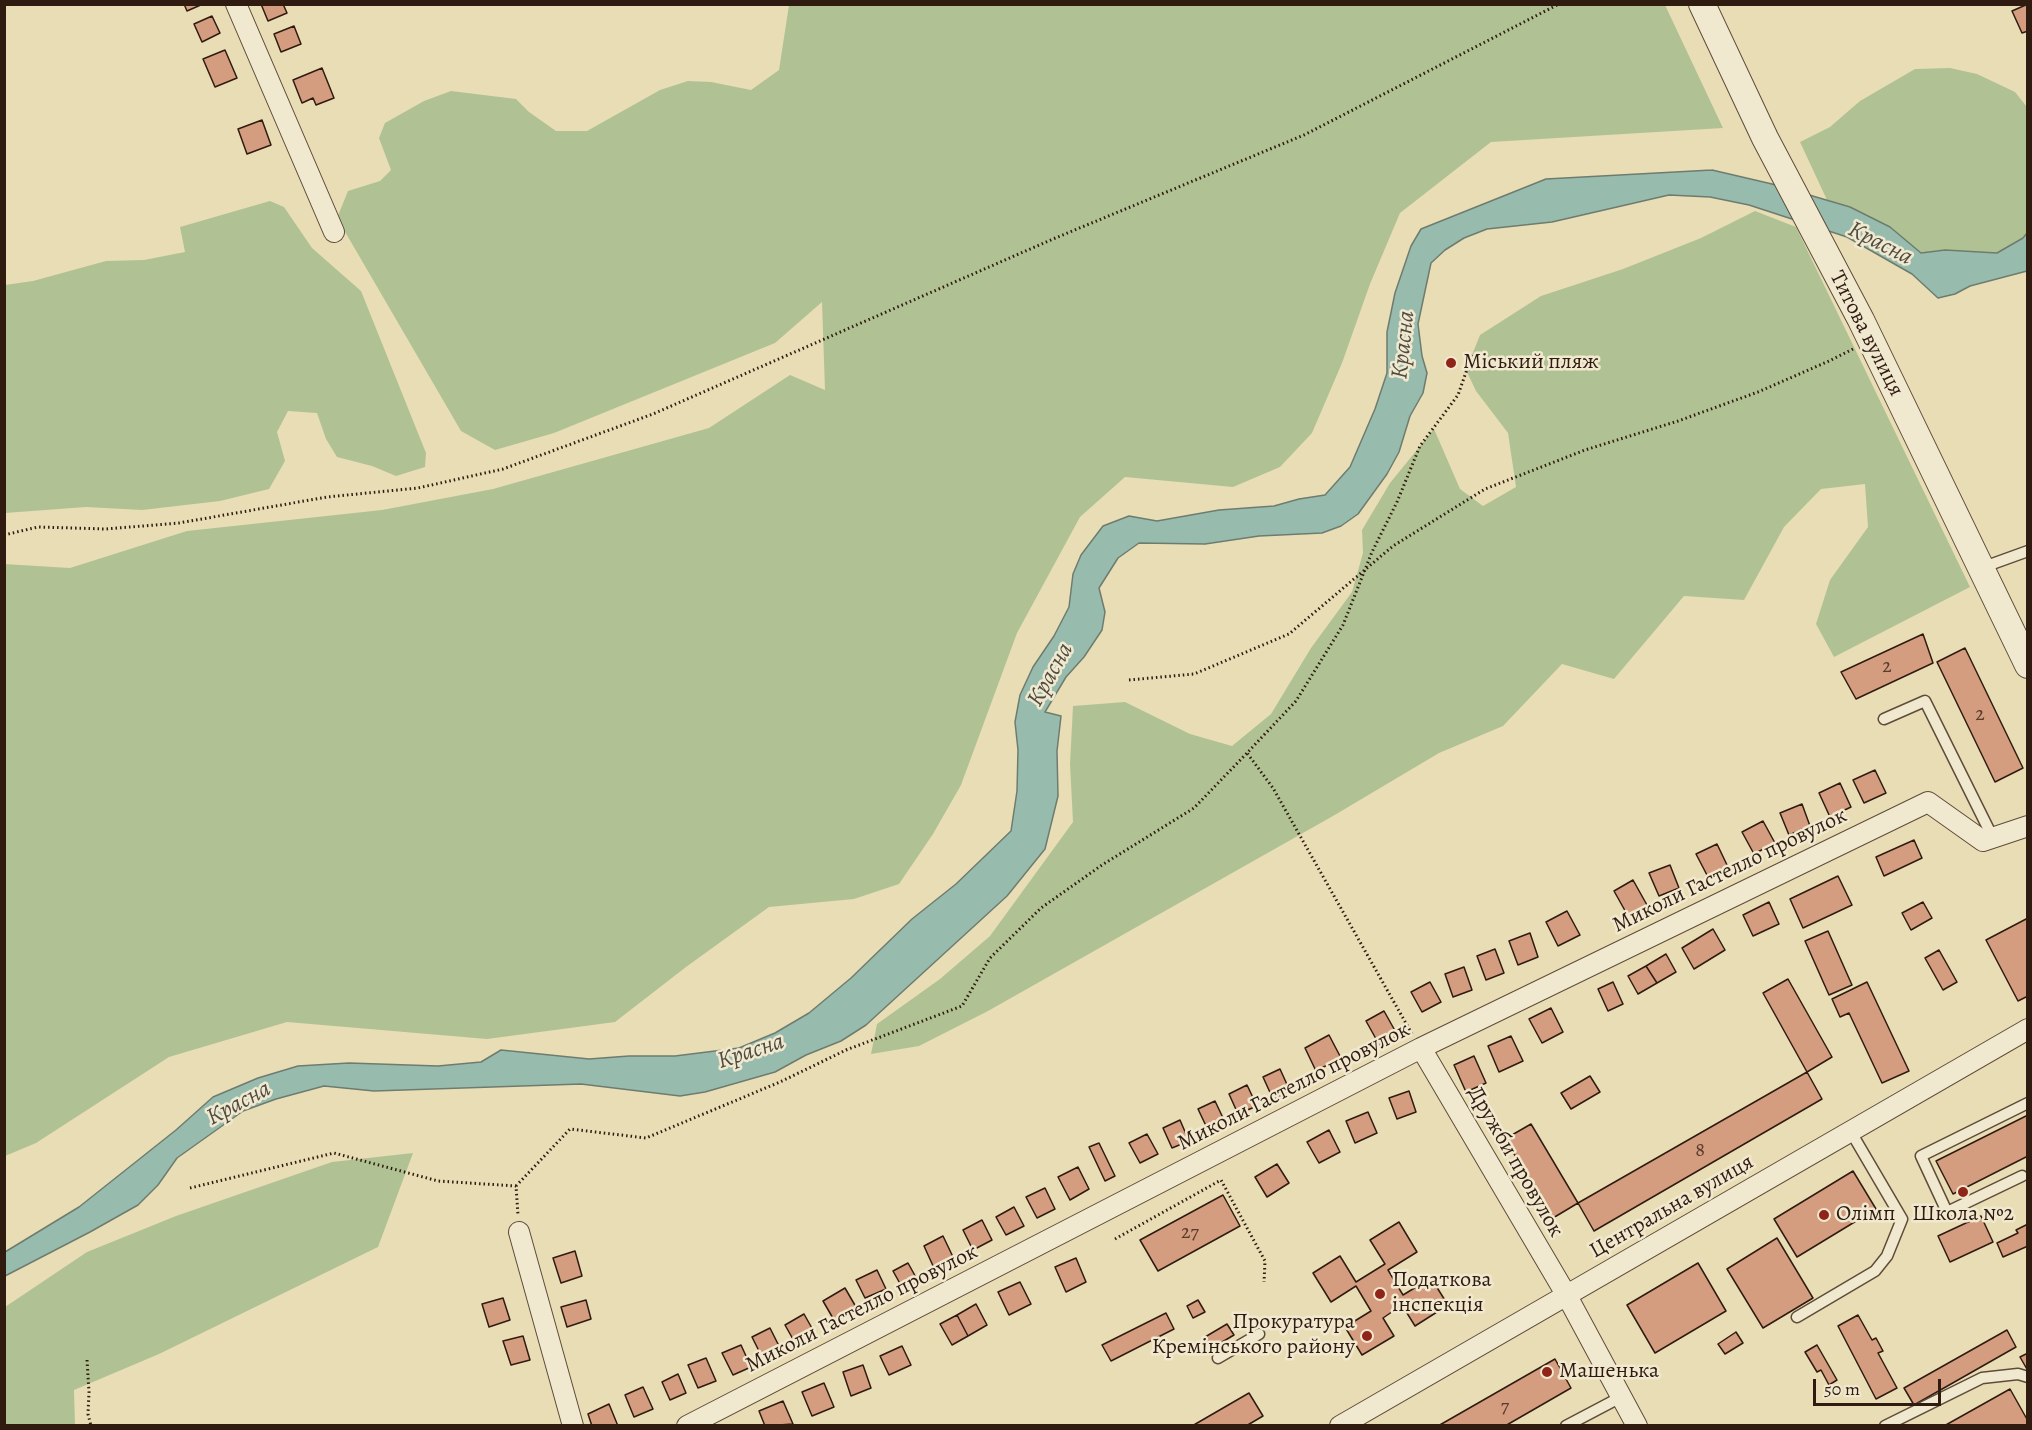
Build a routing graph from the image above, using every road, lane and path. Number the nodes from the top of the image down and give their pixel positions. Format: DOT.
graph roads {
  1 [pos="236,4"];
  2 [pos="1559,4"];
  3 [pos="1702,4"];
  4 [pos="334,232"];
  5 [pos="1865,329"];
  6 [pos="1472,356"];
  7 [pos="4,535"];
  8 [pos="2028,551"];
  9 [pos="1981,568"];
  10 [pos="2028,665"];
  11 [pos="1129,680"];
  12 [pos="1884,719"];
  13 [pos="1248,753"];
  14 [pos="2028,826"];
  15 [pos="1993,838"];
  16 [pos="2028,1029"];
  17 [pos="1421,1048"];
  18 [pos="2028,1103"];
  19 [pos="1851,1131"];
  20 [pos="2022,1176"];
  21 [pos="516,1186"];
  22 [pos="190,1188"];
  23 [pos="519,1232"];
  24 [pos="1115,1239"];
  25 [pos="1264,1282"];
  26 [pos="1567,1296"];
  27 [pos="1797,1317"];
  28 [pos="1259,1334"];
  29 [pos="1218,1358"];
  30 [pos="87,1360"];
  31 [pos="2028,1377"];
  32 [pos="1621,1397"];
  33 [pos="91,1425"];
  34 [pos="573,1425"];
  35 [pos="687,1425"];
  36 [pos="1340,1425"];
  37 [pos="1566,1425"];
  38 [pos="1637,1425"];
  39 [pos="1885,1425"];
  1 -- 4 [label="street"];
  2 -- 7 [label="path"];
  3 -- 5 [label="street, Титова вулиця"];
  5 -- 9 [label="street, Титова вулиця"];
  5 -- 11 [label="path"];
  6 -- 13 [label="path"];
  8 -- 9 [label="lane"];
  9 -- 10 [label="street, Титова вулиця"];
  12 -- 15 [label="lane"];
  13 -- 17 [label="path"];
  13 -- 21 [label="path"];
  14 -- 15 [label="street"];
  15 -- 17 [label="street, Миколи Гастелло провулок"];
  16 -- 19 [label="street, Центральна вулиця"];
  17 -- 26 [label="street, Дружби провулок"];
  17 -- 35 [label="street, Миколи Гастелло провулок"];
  18 -- 20 [label="lane"];
  19 -- 26 [label="street, Центральна вулиця"];
  19 -- 27 [label="lane"];
  21 -- 22 [label="path"];
  21 -- 23 [label="path"];
  23 -- 34 [label="street"];
  24 -- 25 [label="path"];
  26 -- 32 [label="street, Дружби провулок"];
  26 -- 36 [label="street, Центральна вулиця"];
  28 -- 29 [label="lane"];
  30 -- 33 [label="path"];
  31 -- 39 [label="lane"];
  32 -- 37 [label="lane"];
  32 -- 38 [label="street, Дружби провулок"];
}
